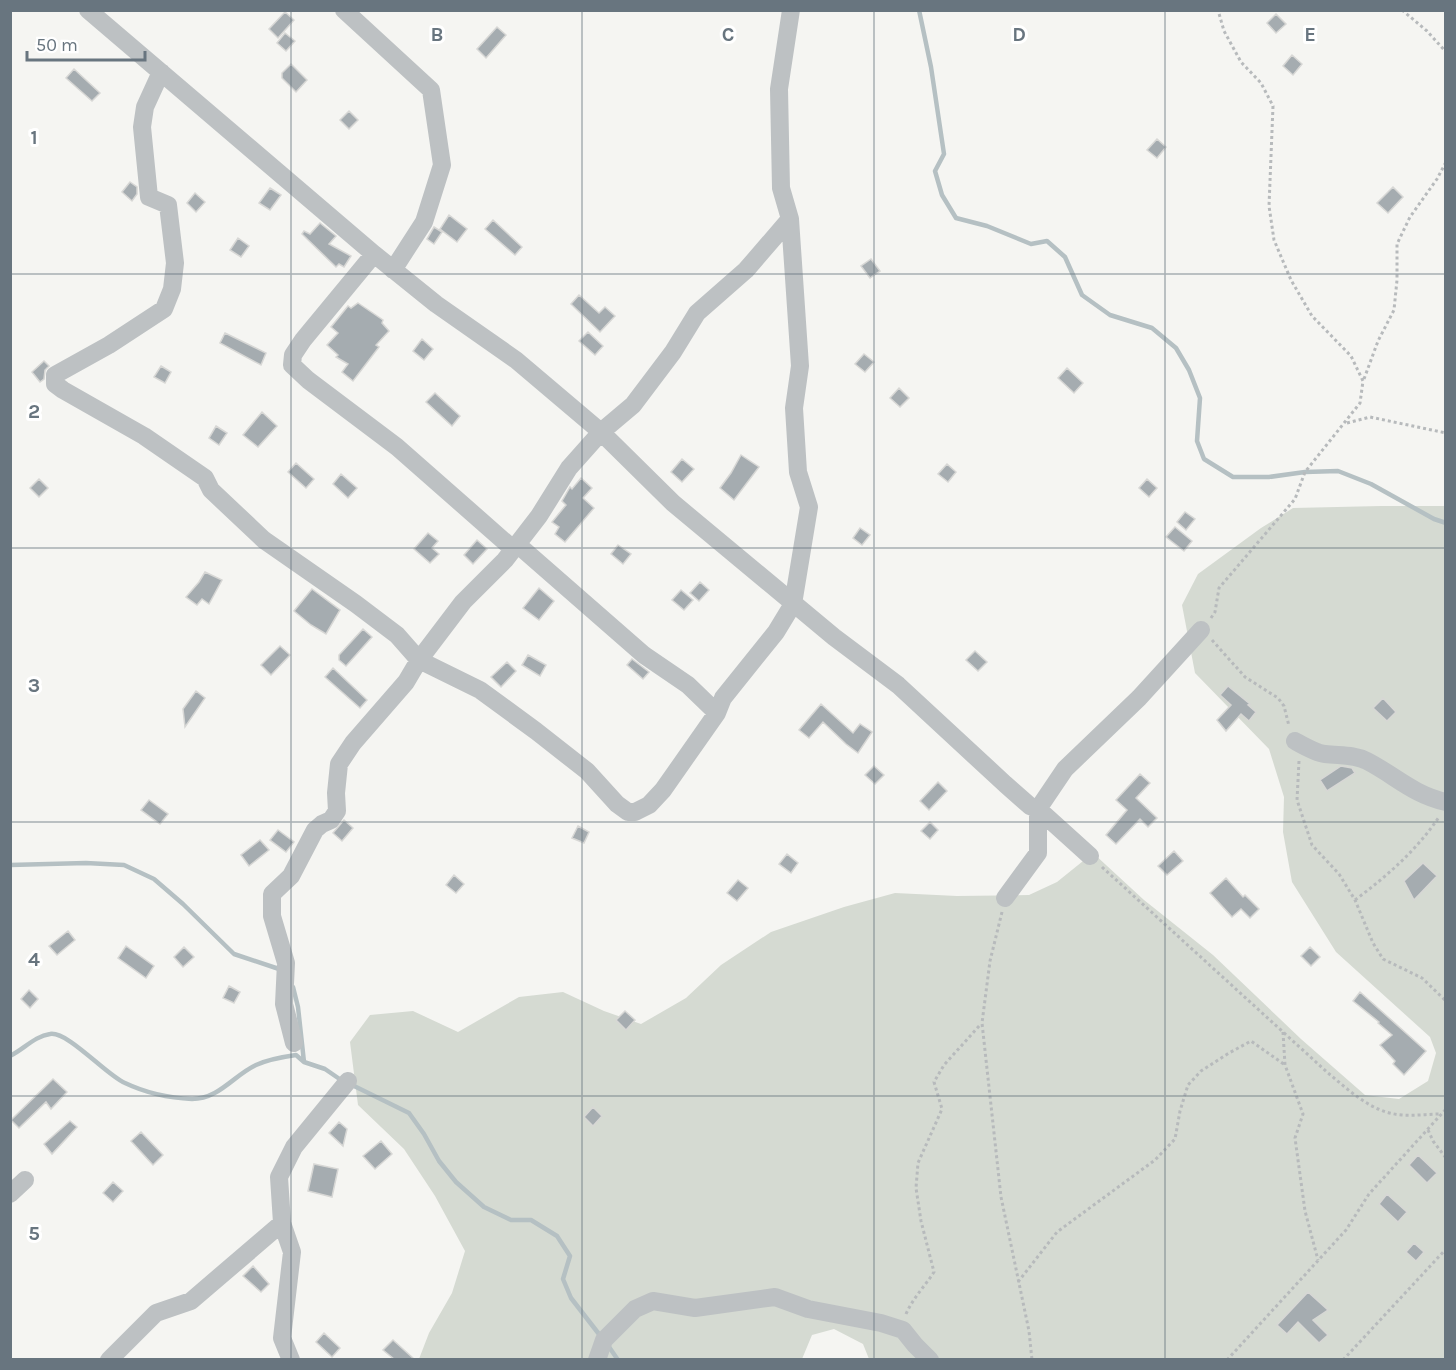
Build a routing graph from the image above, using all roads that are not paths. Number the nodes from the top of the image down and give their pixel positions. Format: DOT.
graph roads {
  1 [pos="88,10"];
  2 [pos="344,10"];
  3 [pos="791,10"];
  4 [pos="161,72"];
  5 [pos="790,219"];
  6 [pos="374,254"];
  7 [pos="393,270"];
  8 [pos="601,432"];
  9 [pos="515,547"];
  10 [pos="794,604"];
  11 [pos="1201,630"];
  12 [pos="419,660"];
  13 [pos="717,713"];
  14 [pos="1295,741"];
  15 [pos="1443,808"];
  16 [pos="1038,809"];
  17 [pos="1090,856"];
  18 [pos="1005,898"];
  19 [pos="294,1043"];
  20 [pos="348,1081"];
  21 [pos="25,1180"];
  22 [pos="10,1194"];
  23 [pos="282,1223"];
  24 [pos="109,1359"];
  25 [pos="291,1359"];
  26 [pos="597,1359"];
  27 [pos="930,1359"];
  1 -- 4 [label="street"];
  2 -- 7 [label="street"];
  3 -- 5 [label="street"];
  4 -- 6 [label="street"];
  4 -- 12 [label="street"];
  5 -- 8 [label="street"];
  5 -- 10 [label="street"];
  6 -- 7 [label="street"];
  6 -- 9 [label="street"];
  7 -- 8 [label="street"];
  8 -- 9 [label="street"];
  8 -- 10 [label="street"];
  9 -- 12 [label="street"];
  9 -- 13 [label="street"];
  10 -- 13 [label="street"];
  10 -- 16 [label="street"];
  11 -- 16 [label="street"];
  12 -- 13 [label="street"];
  12 -- 19 [label="street"];
  14 -- 15 [label="street"];
  16 -- 17 [label="street"];
  16 -- 18 [label="street"];
  20 -- 23 [label="street"];
  21 -- 22 [label="street"];
  23 -- 24 [label="street"];
  23 -- 25 [label="street"];
  26 -- 27 [label="street"];
}
